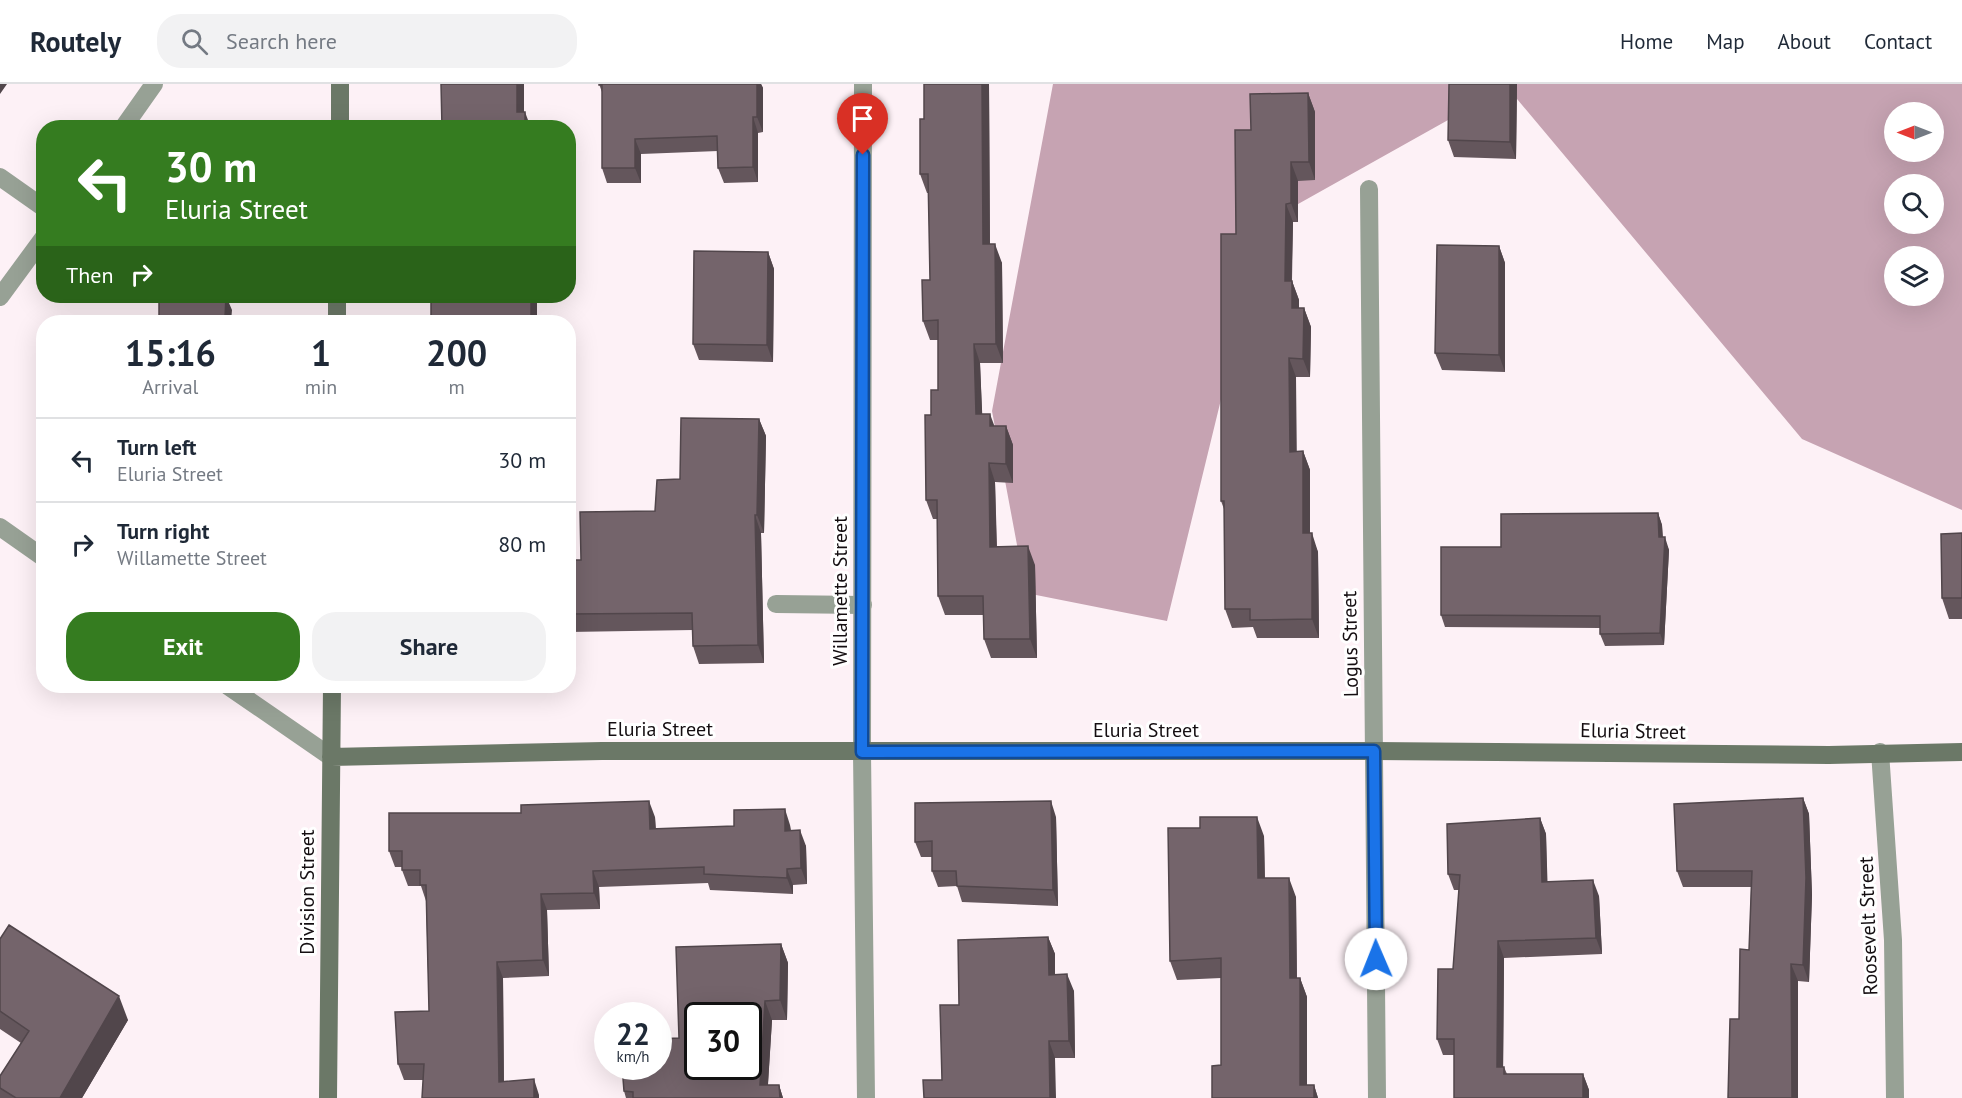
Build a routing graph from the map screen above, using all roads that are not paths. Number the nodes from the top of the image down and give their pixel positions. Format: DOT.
graph roads {
  1 [pos="154,84"];
  2 [pos="340,84"];
  3 [pos="863,84"];
  4 [pos="129,120"];
  5 [pos="340,120"];
  6 [pos="0,177"];
  7 [pos="1369,189"];
  8 [pos="36,202"];
  9 [pos="36,248"];
  10 [pos="0,297"];
  11 [pos="0,527"];
  12 [pos="36,552"];
  13 [pos="776,604"];
  14 [pos="863,605"];
  15 [pos="238,693"];
  16 [pos="332,693"];
  17 [pos="1374,751"];
  18 [pos="862,752"];
  19 [pos="1880,752"];
  20 [pos="1962,752"];
  21 [pos="331,757"];
  22 [pos="328,1098"];
  23 [pos="866,1098"];
  24 [pos="1377,1098"];
  25 [pos="1895,1098"];
  1 -- 4 [label="street"];
  2 -- 5 [label="street"];
  3 -- 14 [label="street, Willamette Street"];
  6 -- 8 [label="street"];
  7 -- 17 [label="street, Logus Street"];
  9 -- 10 [label="street"];
  11 -- 12 [label="street"];
  13 -- 14 [label="street"];
  14 -- 18 [label="street, Willamette Street"];
  15 -- 21 [label="street"];
  16 -- 21 [label="street, Division Street"];
  17 -- 18 [label="street, Eluria Street"];
  17 -- 19 [label="street, Eluria Street"];
  17 -- 24 [label="street, Logus Street"];
  18 -- 21 [label="street, Eluria Street"];
  18 -- 23 [label="street, Willamette Street"];
  19 -- 20 [label="street, Eluria Street"];
  19 -- 25 [label="street, Roosevelt Street"];
  21 -- 22 [label="street, Division Street"];
}
